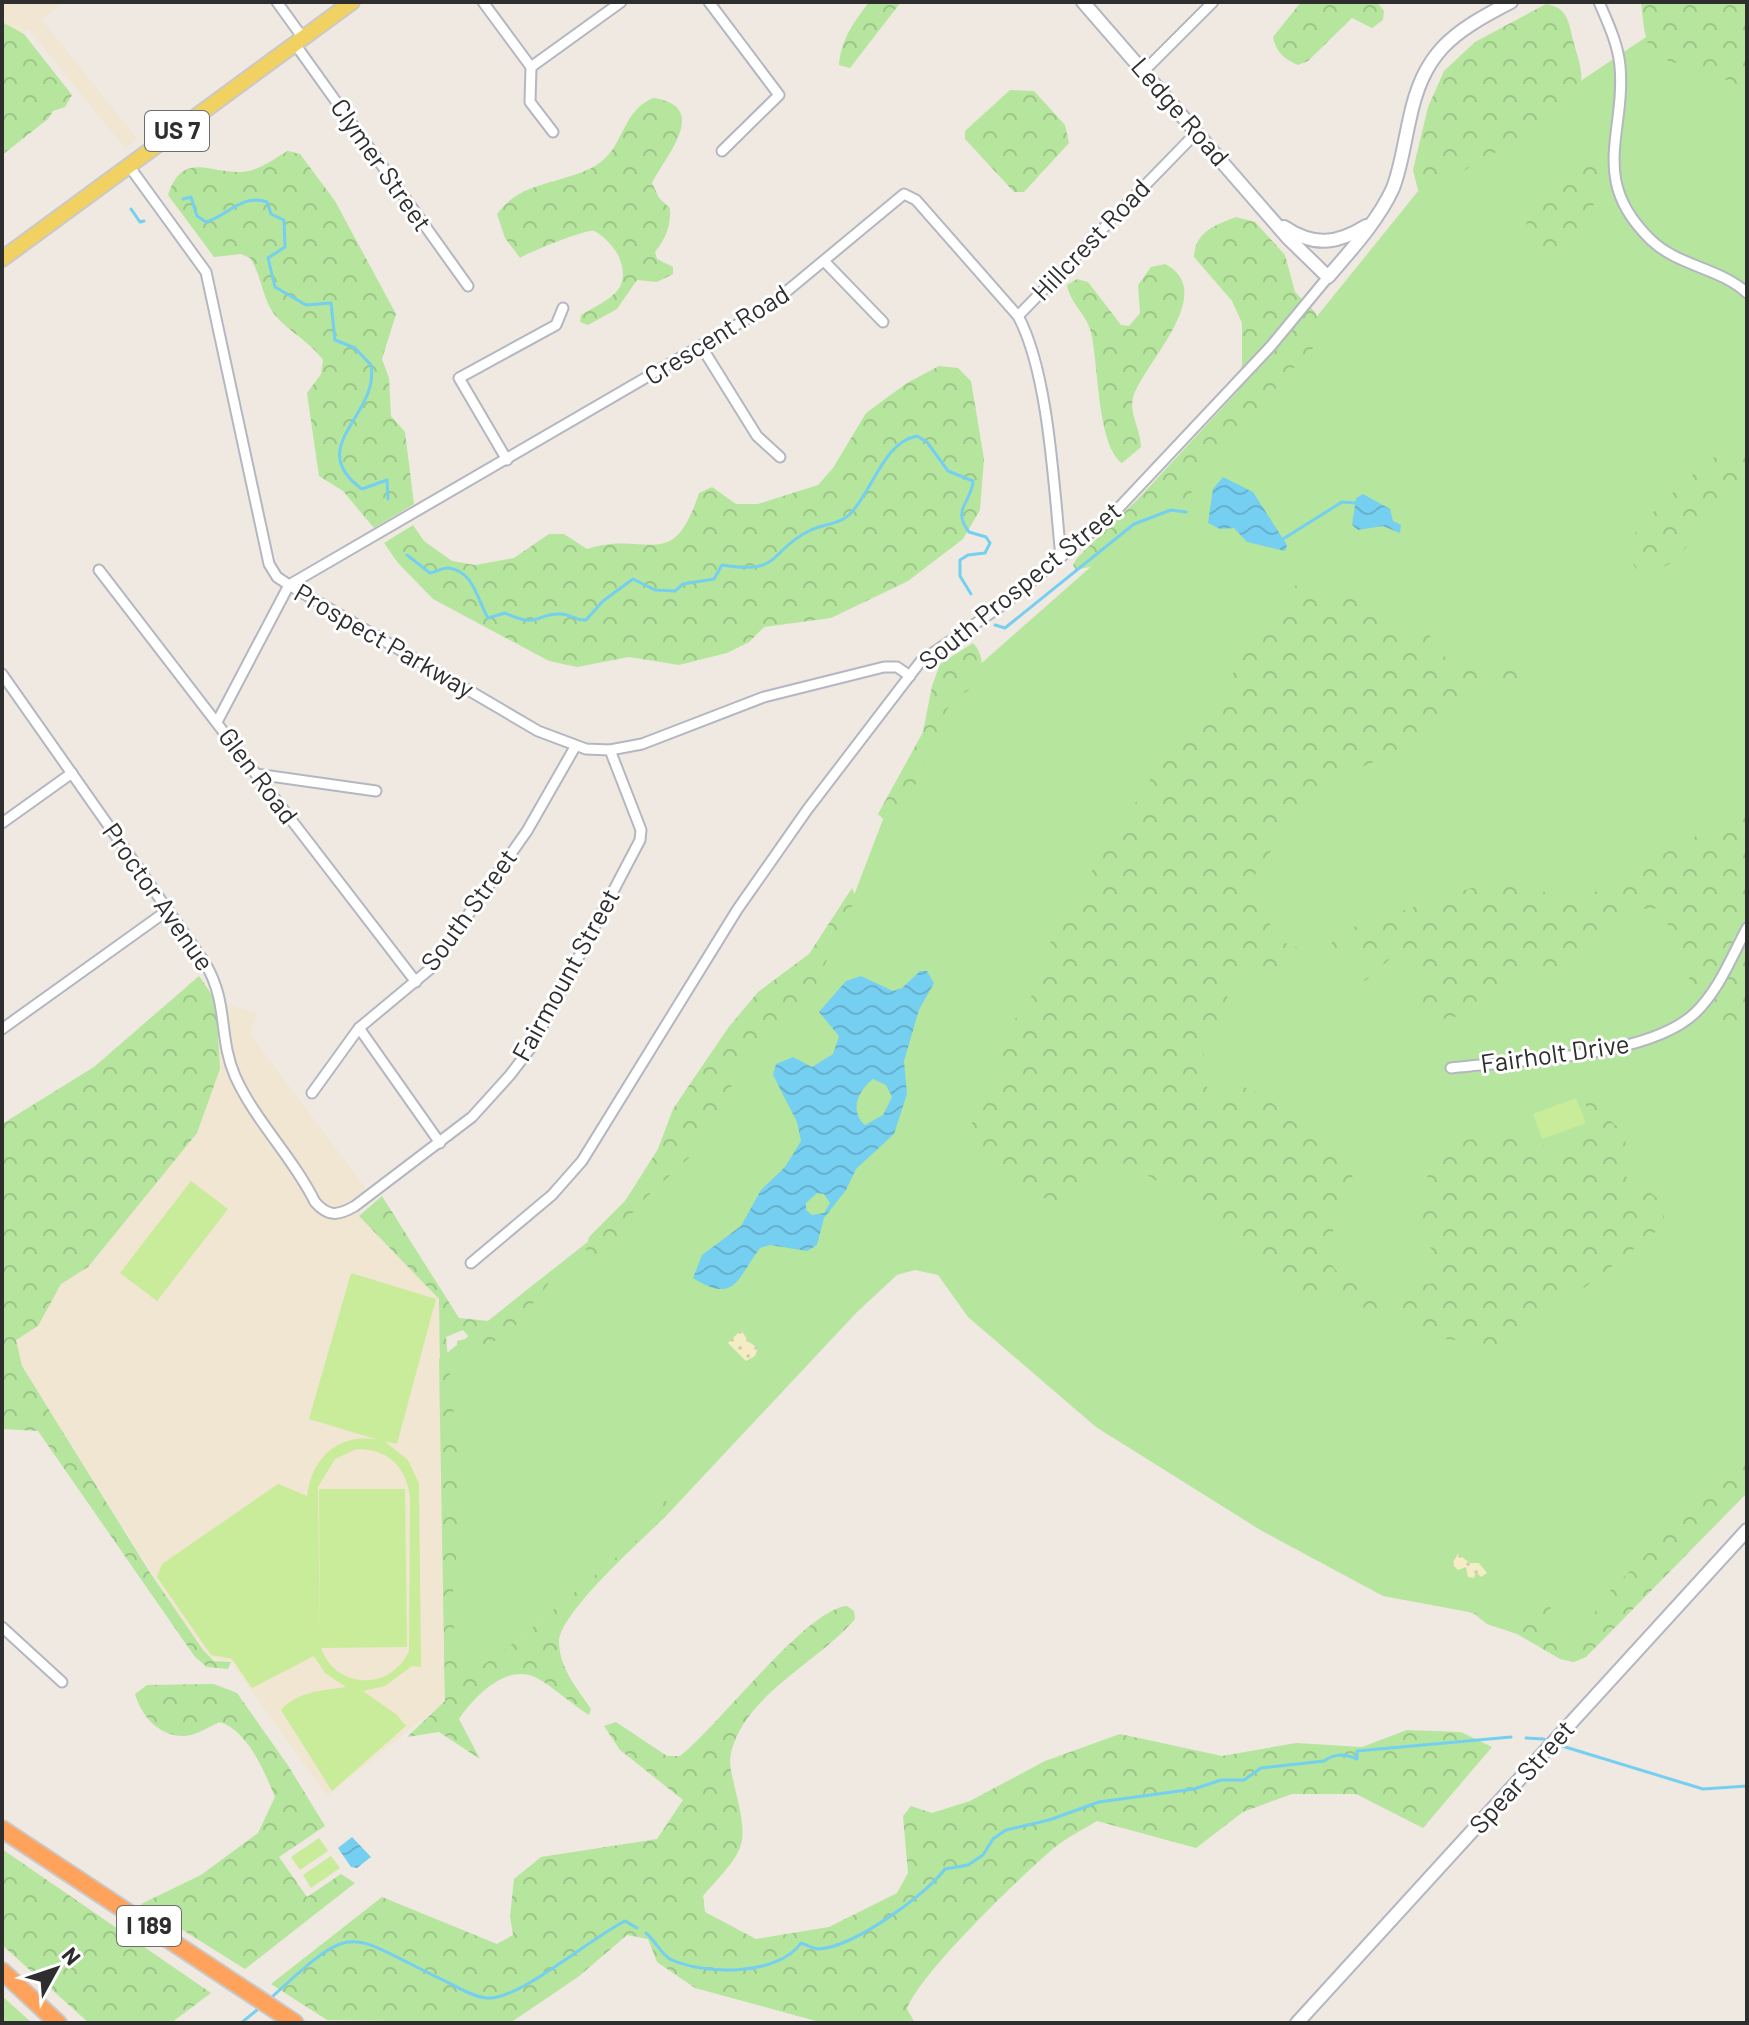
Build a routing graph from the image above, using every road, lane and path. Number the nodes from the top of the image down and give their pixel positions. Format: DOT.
graph roads {
  1 [pos="277,2"];
  2 [pos="352,2"];
  3 [pos="483,2"];
  4 [pos="621,2"];
  5 [pos="709,2"];
  6 [pos="1083,2"];
  7 [pos="1213,2"];
  8 [pos="1511,2"];
  9 [pos="1599,2"];
  10 [pos="299,41"];
  11 [pos="531,67"];
  12 [pos="1144,71"];
  13 [pos="553,132"];
  14 [pos="1194,135"];
  15 [pos="722,151"];
  16 [pos="129,166"];
  17 [pos="1278,222"];
  18 [pos="1369,224"];
  19 [pos="2,259"];
  20 [pos="824,261"];
  21 [pos="1328,277"];
  22 [pos="468,286"];
  23 [pos="1747,293"];
  24 [pos="563,308"];
  25 [pos="1018,316"];
  26 [pos="883,322"];
  27 [pos="701,346"];
  28 [pos="780,457"];
  29 [pos="507,460"];
  30 [pos="1061,557"];
  31 [pos="99,570"];
  32 [pos="289,585"];
  33 [pos="2,674"];
  34 [pos="910,676"];
  35 [pos="217,722"];
  36 [pos="575,747"];
  37 [pos="610,750"];
  38 [pos="72,773"];
  39 [pos="256,774"];
  40 [pos="376,791"];
  41 [pos="2,823"];
  42 [pos="168,910"];
  43 [pos="1747,928"];
  44 [pos="416,982"];
  45 [pos="359,1028"];
  46 [pos="2,1029"];
  47 [pos="1451,1068"];
  48 [pos="312,1093"];
  49 [pos="440,1143"];
  50 [pos="329,1214"];
  51 [pos="471,1263"];
  52 [pos="1747,1530"];
  53 [pos="2,1627"];
  54 [pos="62,1682"];
  55 [pos="2,1829"];
  56 [pos="2,1971"];
  57 [pos="58,2023"];
  58 [pos="295,2023"];
  59 [pos="1297,2023"];
  1 -- 10 [label="street, Clymer Street"];
  2 -- 10 [label="main road, US 7"];
  3 -- 11 [label="street"];
  4 -- 11 [label="street"];
  5 -- 15 [label="street"];
  6 -- 12 [label="street, Ledge Road"];
  7 -- 12 [label="street"];
  8 -- 18 [label="street, South Prospect Street"];
  9 -- 23 [label="street"];
  10 -- 16 [label="main road, US 7"];
  10 -- 22 [label="street, Clymer Street"];
  11 -- 13 [label="street"];
  12 -- 14 [label="street, Ledge Road"];
  14 -- 17 [label="street, Ledge Road"];
  14 -- 25 [label="street, Hillcrest Road"];
  16 -- 19 [label="main road, US 7"];
  16 -- 32 [label="street, Prospect Parkway"];
  17 -- 18 [label="street, Ledge Road"];
  17 -- 21 [label="street, Ledge Road"];
  18 -- 21 [label="street, South Prospect Street"];
  20 -- 25 [label="street, Crescent Road"];
  20 -- 26 [label="street"];
  20 -- 27 [label="street, Crescent Road"];
  21 -- 30 [label="street, South Prospect Street"];
  24 -- 29 [label="street"];
  25 -- 30 [label="street, Crescent Road"];
  27 -- 28 [label="street"];
  27 -- 29 [label="street, Crescent Road"];
  29 -- 32 [label="street, Crescent Road"];
  30 -- 34 [label="street, South Prospect Street"];
  31 -- 35 [label="street, Glen Road"];
  32 -- 35 [label="street"];
  32 -- 36 [label="street, Prospect Parkway"];
  33 -- 38 [label="street, Proctor Avenue"];
  34 -- 37 [label="street, Prospect Parkway"];
  34 -- 51 [label="street, South Prospect Street"];
  35 -- 39 [label="street, Glen Road"];
  36 -- 37 [label="street, Prospect Parkway"];
  36 -- 44 [label="street, South Street"];
  37 -- 49 [label="street, Fairmount Street"];
  38 -- 41 [label="street"];
  38 -- 42 [label="street, Proctor Avenue"];
  39 -- 40 [label="street"];
  39 -- 44 [label="street, Glen Road"];
  42 -- 46 [label="street"];
  42 -- 50 [label="street, Proctor Avenue"];
  43 -- 47 [label="street, Fairholt Drive"];
  44 -- 45 [label="street, South Street"];
  45 -- 48 [label="street, South Street"];
  45 -- 49 [label="street"];
  49 -- 50 [label="street, Fairmount Street"];
  52 -- 59 [label="street, Spear Street"];
  53 -- 54 [label="street"];
  55 -- 58 [label="highway, I 189"];
  56 -- 57 [label="highway"];
}
